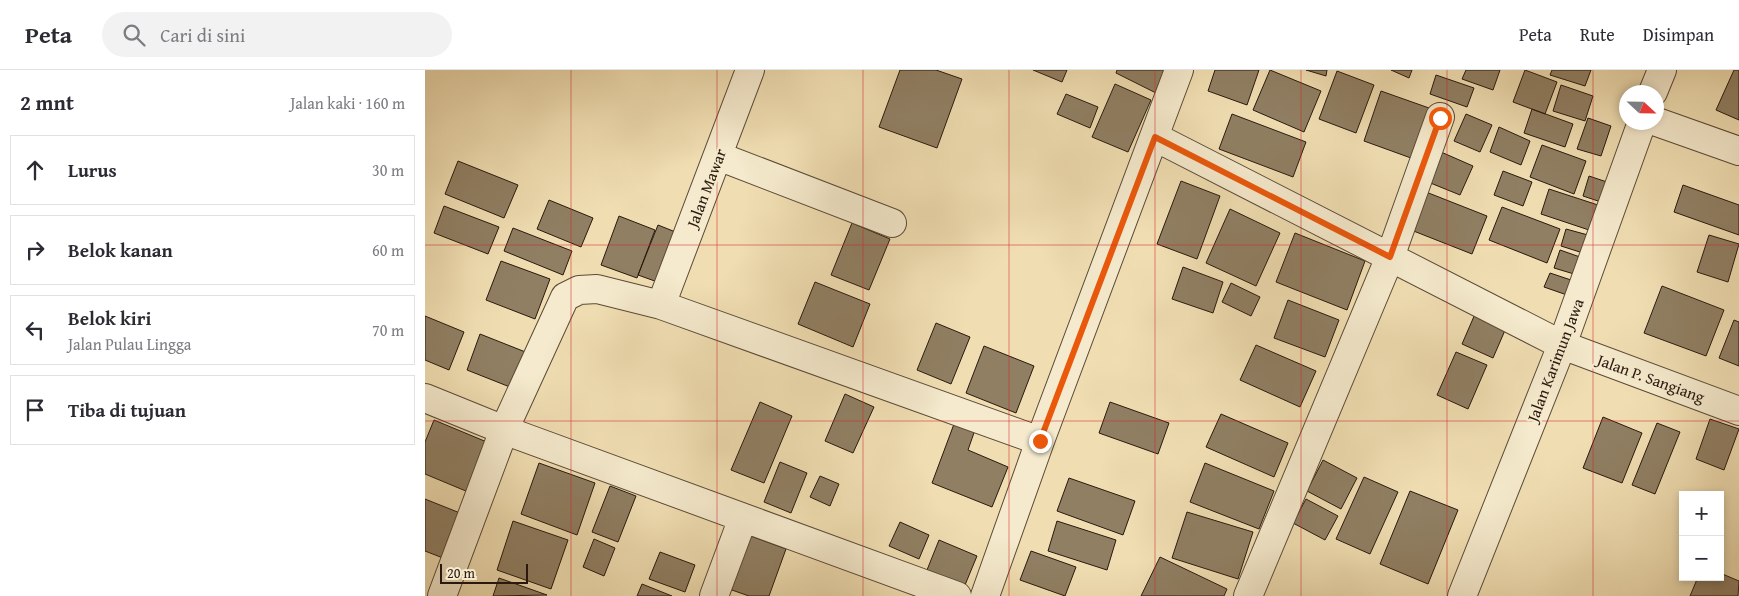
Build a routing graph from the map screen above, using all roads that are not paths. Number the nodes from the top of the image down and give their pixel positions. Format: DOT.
graph roads {
  1 [pos="750,70"];
  2 [pos="1179,70"];
  3 [pos="1662,70"];
  4 [pos="1656,85"];
  5 [pos="1440,118"];
  6 [pos="1664,124"];
  7 [pos="1639,130"];
  8 [pos="1155,137"];
  9 [pos="1739,151"];
  10 [pos="717,156"];
  11 [pos="892,223"];
  12 [pos="1390,257"];
  13 [pos="661,305"];
  14 [pos="1562,345"];
  15 [pos="425,398"];
  16 [pos="1739,410"];
  17 [pos="504,430"];
  18 [pos="1040,441"];
  19 [pos="743,518"];
  20 [pos="442,596"];
  21 [pos="714,596"];
  22 [pos="957,596"];
  23 [pos="985,596"];
  24 [pos="1248,596"];
  25 [pos="1462,596"];
  1 -- 10 [label="street, Jalan Mawar"];
  2 -- 8 [label="street"];
  3 -- 4 [label="street"];
  5 -- 12 [label="street"];
  6 -- 9 [label="street"];
  7 -- 14 [label="street, Jalan Karimun Jawa"];
  8 -- 12 [label="street, Jalan P. Sangiang"];
  8 -- 18 [label="street"];
  10 -- 11 [label="street"];
  10 -- 13 [label="street, Jalan Mawar"];
  12 -- 14 [label="street, Jalan P. Sangiang"];
  12 -- 24 [label="street"];
  13 -- 17 [label="street"];
  13 -- 18 [label="street"];
  14 -- 16 [label="street, Jalan P. Sangiang"];
  14 -- 25 [label="street, Jalan Karimun Jawa"];
  15 -- 17 [label="street"];
  17 -- 19 [label="street"];
  17 -- 20 [label="street"];
  18 -- 23 [label="street"];
  19 -- 21 [label="street"];
  19 -- 22 [label="street"];
}
